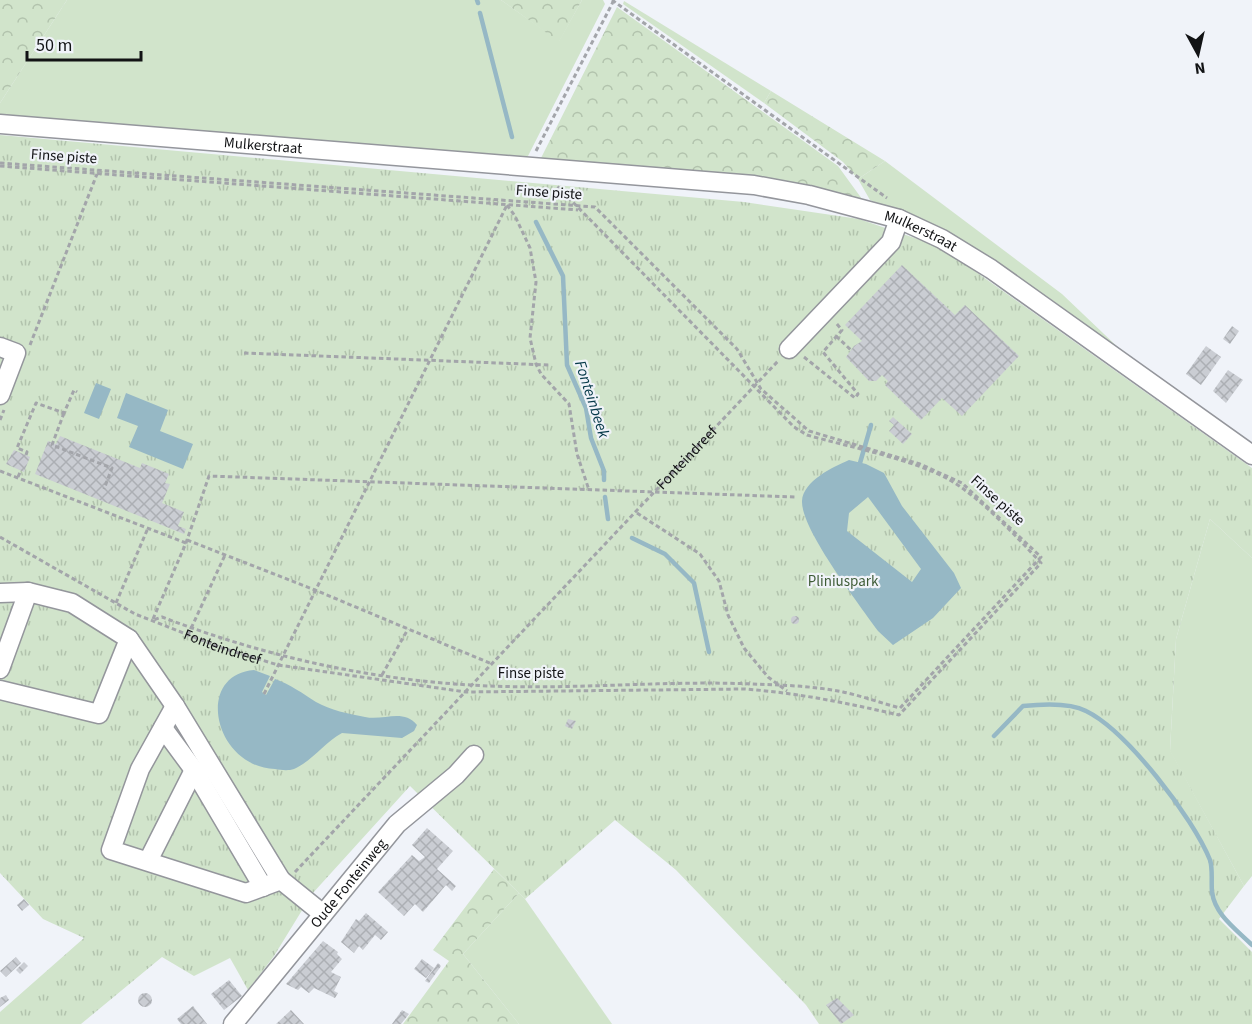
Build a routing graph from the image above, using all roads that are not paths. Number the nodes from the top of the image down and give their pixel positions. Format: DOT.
graph roads {
  1 [pos="0,124"];
  2 [pos="899,219"];
  3 [pos="0,347"];
  4 [pos="790,348"];
  5 [pos="2,402"];
  6 [pos="1252,455"];
  7 [pos="0,592"];
  8 [pos="28,592"];
  9 [pos="129,639"];
  10 [pos="0,669"];
  11 [pos="0,690"];
  12 [pos="175,706"];
  13 [pos="163,728"];
  14 [pos="474,754"];
  15 [pos="194,770"];
  16 [pos="148,861"];
  17 [pos="282,882"];
  18 [pos="263,887"];
  19 [pos="323,914"];
  20 [pos="233,1024"];
  1 -- 2 [label="street, Mulkerstraat"];
  2 -- 4 [label="street"];
  2 -- 6 [label="street, Mulkerstraat"];
  3 -- 5 [label="street"];
  7 -- 8 [label="street"];
  8 -- 9 [label="street"];
  8 -- 10 [label="street"];
  9 -- 11 [label="street"];
  9 -- 12 [label="street"];
  12 -- 13 [label="street"];
  12 -- 17 [label="street"];
  13 -- 15 [label="street"];
  13 -- 16 [label="street"];
  14 -- 19 [label="street, Oude Fonteinweg"];
  15 -- 16 [label="street"];
  15 -- 18 [label="street"];
  16 -- 18 [label="street"];
  17 -- 18 [label="street"];
  17 -- 19 [label="street"];
  19 -- 20 [label="street, Oude Fonteinweg"];
}
